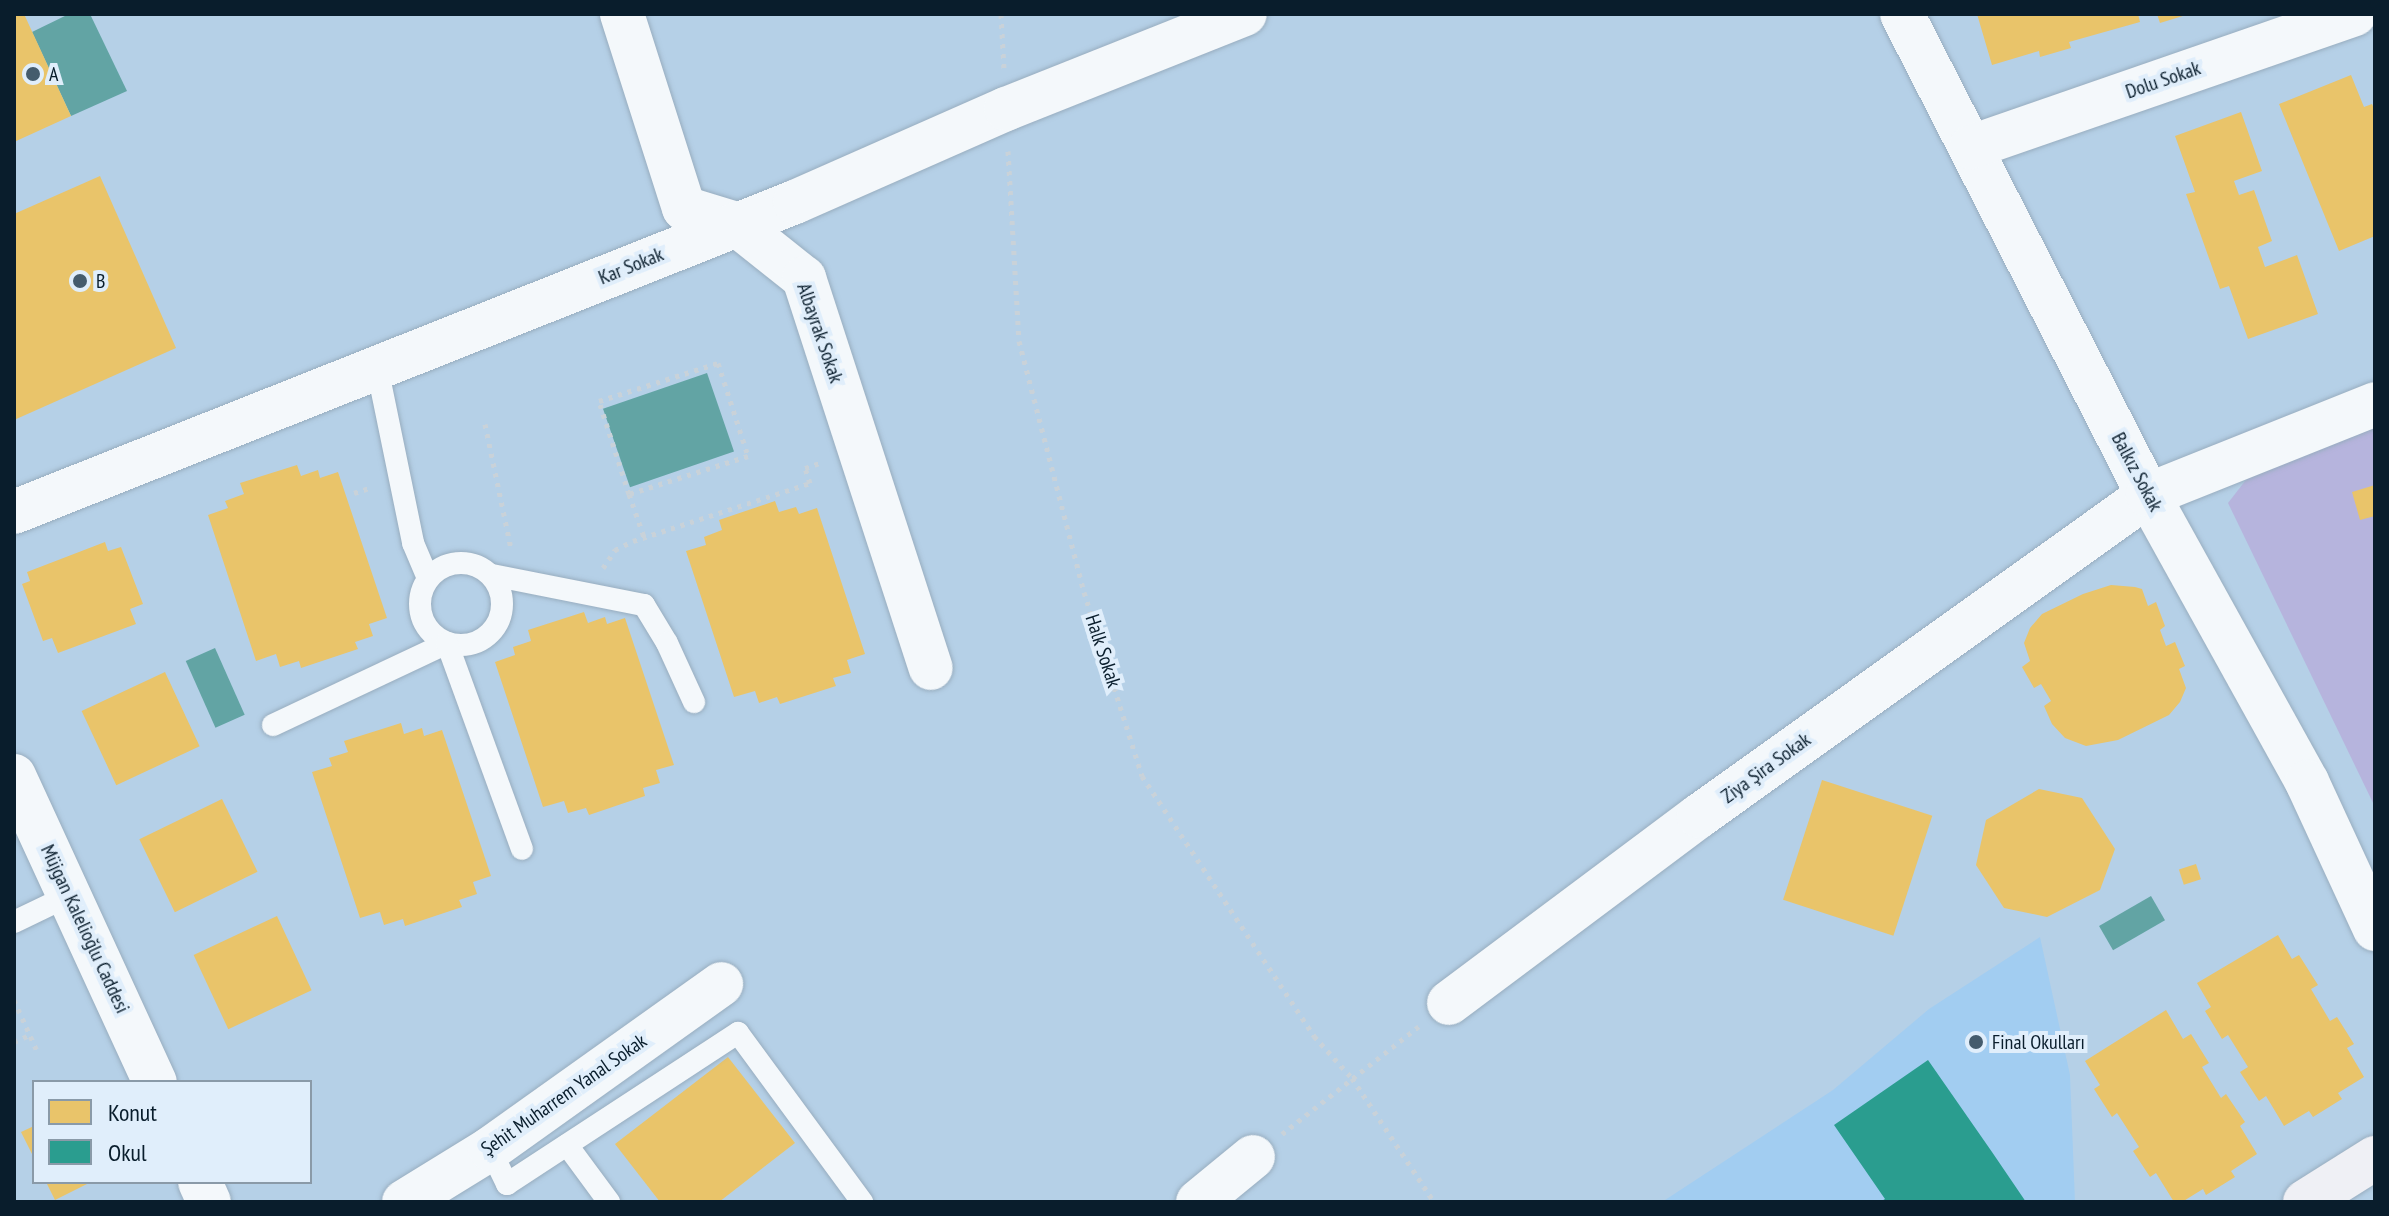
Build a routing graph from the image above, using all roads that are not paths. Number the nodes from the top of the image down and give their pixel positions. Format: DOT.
graph roads {
  1 [pos="622,14"];
  2 [pos="1245,14"];
  3 [pos="1902,14"];
  4 [pos="2355,14"];
  5 [pos="1971,147"];
  6 [pos="736,224"];
  7 [pos="377,367"];
  8 [pos="2375,404"];
  9 [pos="2148,495"];
  10 [pos="14,512"];
  11 [pos="492,575"];
  12 [pos="428,579"];
  13 [pos="447,643"];
  14 [pos="931,668"];
  15 [pos="694,702"];
  16 [pos="273,725"];
  17 [pos="14,776"];
  18 [pos="522,849"];
  19 [pos="70,895"];
  20 [pos="14,922"];
  21 [pos="2375,929"];
  22 [pos="721,984"];
  23 [pos="1449,1003"];
  24 [pos="154,1080"];
  25 [pos="567,1145"];
  26 [pos="1253,1157"];
  27 [pos="2375,1158"];
  28 [pos="504,1178"];
  29 [pos="404,1202"];
  30 [pos="609,1202"];
  31 [pos="862,1202"];
  32 [pos="1198,1202"];
  33 [pos="2305,1202"];
  1 -- 6 [label="street, Albayrak Sokak"];
  2 -- 6 [label="street, Kar Sokak"];
  3 -- 5 [label="street, Balkız Sokak"];
  4 -- 5 [label="street, Dolu Sokak"];
  5 -- 9 [label="street, Balkız Sokak"];
  6 -- 7 [label="street, Kar Sokak"];
  6 -- 14 [label="street, Albayrak Sokak"];
  7 -- 10 [label="street, Kar Sokak"];
  7 -- 12 [label="lane"];
  8 -- 9 [label="street, Ziya Şira Sokak"];
  9 -- 21 [label="street, Balkız Sokak"];
  9 -- 23 [label="street, Ziya Şira Sokak"];
  11 -- 12 [label="lane"];
  11 -- 13 [label="lane"];
  11 -- 15 [label="lane"];
  12 -- 13 [label="lane"];
  13 -- 16 [label="lane"];
  13 -- 18 [label="lane"];
  17 -- 19 [label="street, Müjgan Kalelioğlu Caddesi"];
  19 -- 20 [label="lane"];
  19 -- 24 [label="street, Müjgan Kalelioğlu Caddesi"];
  22 -- 28 [label="street, Şehit Muharrem Yanal Sokak"];
  25 -- 28 [label="lane"];
  25 -- 30 [label="lane"];
  25 -- 31 [label="lane"];
  26 -- 32 [label="street"];
  27 -- 33 [label="main road"];
  28 -- 29 [label="street, Şehit Muharrem Yanal Sokak"];
}
